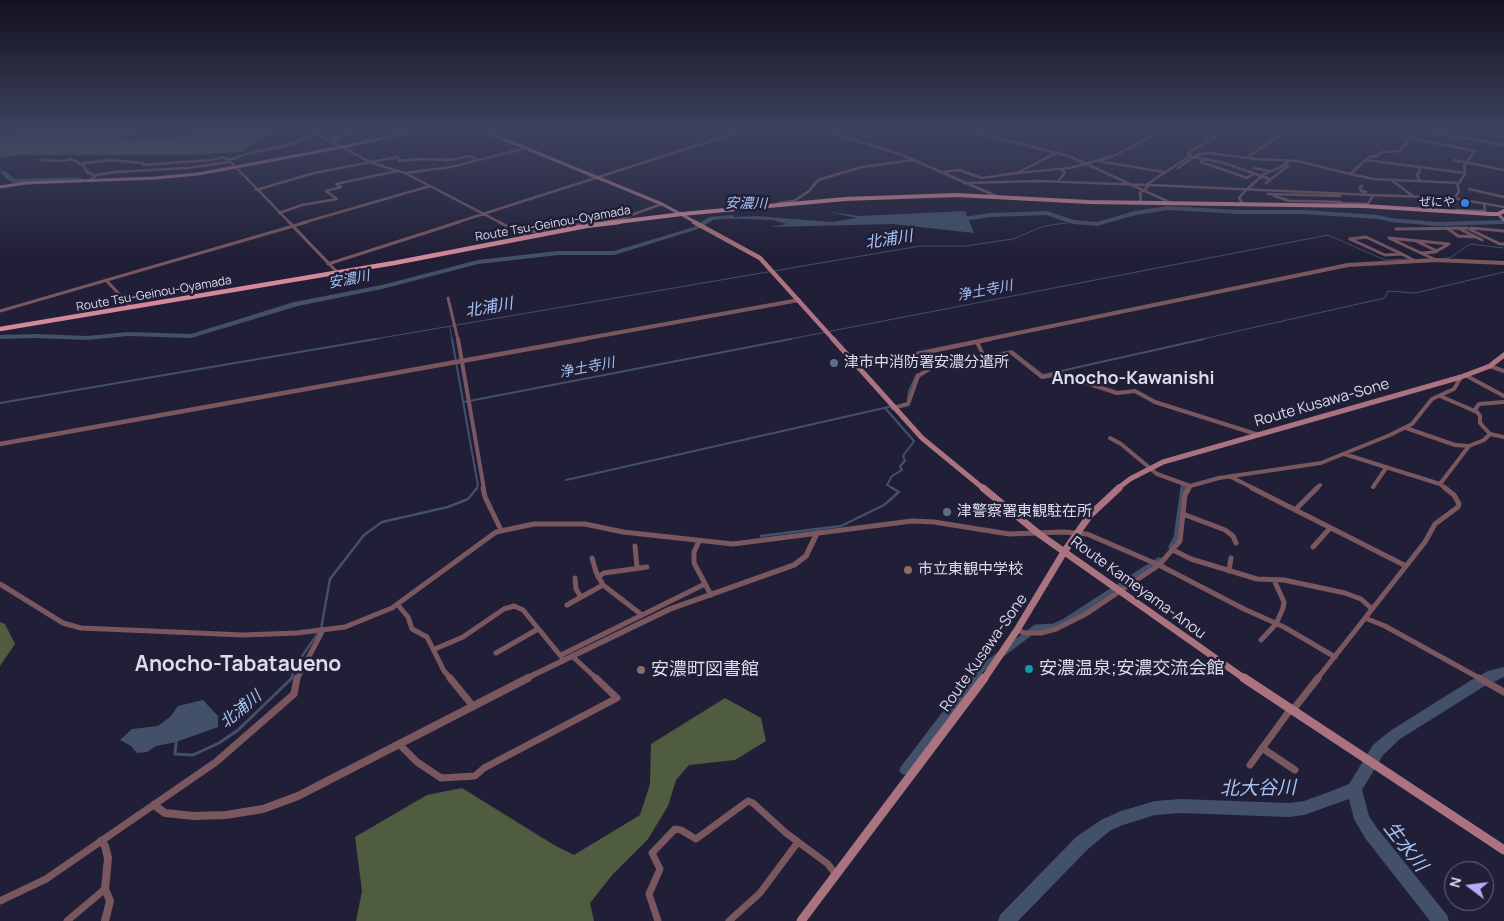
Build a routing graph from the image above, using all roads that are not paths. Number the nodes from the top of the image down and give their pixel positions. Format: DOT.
graph roads {
  1 [pos="90,174"];
  2 [pos="109,174"];
  3 [pos="189,174"];
  4 [pos="241,174"];
  5 [pos="311,174"];
  6 [pos="381,174"];
  7 [pos="407,174"];
  8 [pos="591,174"];
  9 [pos="607,174"];
  10 [pos="838,174"];
  11 [pos="944,174"];
  12 [pos="970,174"];
  13 [pos="1010,174"];
  14 [pos="1065,174"];
  15 [pos="1109,174"];
  16 [pos="1163,174"];
  17 [pos="1168,174"];
  18 [pos="1235,174"];
  19 [pos="1253,174"];
  20 [pos="1266,174"];
  21 [pos="1278,174"];
  22 [pos="1350,174"];
  23 [pos="1417,174"];
  24 [pos="1464,174"];
  25 [pos="94,177"];
  26 [pos="598,177"];
  27 [pos="1260,177"];
  28 [pos="1390,178"];
  29 [pos="1270,179"];
  30 [pos="1419,180"];
  31 [pos="89,181"];
  32 [pos="1058,182"];
  33 [pos="1266,182"];
  34 [pos="964,183"];
  35 [pos="1457,183"];
  36 [pos="1132,184"];
  37 [pos="1149,185"];
  38 [pos="430,186"];
  39 [pos="1362,186"];
  40 [pos="0,187"];
  41 [pos="1247,189"];
  42 [pos="1469,189"];
  43 [pos="256,190"];
  44 [pos="1143,190"];
  45 [pos="1263,190"];
  46 [pos="1293,191"];
  47 [pos="1268,194"];
  48 [pos="1297,195"];
  49 [pos="996,196"];
  50 [pos="1330,196"];
  51 [pos="1373,196"];
  52 [pos="1414,196"];
  53 [pos="1504,197"];
  54 [pos="1454,198"];
  55 [pos="1141,202"];
  56 [pos="1306,202"];
  57 [pos="1171,203"];
  58 [pos="662,204"];
  59 [pos="1243,204"];
  60 [pos="1339,204"];
  61 [pos="1484,204"];
  62 [pos="777,205"];
  63 [pos="1504,209"];
  64 [pos="1461,212"];
  65 [pos="279,213"];
  66 [pos="485,214"];
  67 [pos="682,214"];
  68 [pos="1501,217"];
  69 [pos="292,226"];
  70 [pos="1430,228"];
  71 [pos="1447,228"];
  72 [pos="1456,228"];
  73 [pos="1467,228"];
  74 [pos="1396,229"];
  75 [pos="1504,231"];
  76 [pos="523,233"];
  77 [pos="1437,234"];
  78 [pos="528,237"];
  79 [pos="1475,237"];
  80 [pos="1413,239"];
  81 [pos="1482,240"];
  82 [pos="1504,244"];
  83 [pos="1438,251"];
  84 [pos="1421,253"];
  85 [pos="1402,254"];
  86 [pos="1436,260"];
  87 [pos="1416,261"];
  88 [pos="1504,263"];
  89 [pos="328,264"];
  90 [pos="337,272"];
  91 [pos="106,280"];
  92 [pos="448,298"];
  93 [pos="799,300"];
  94 [pos="131,307"];
  95 [pos="0,311"];
  96 [pos="0,329"];
  97 [pos="977,342"];
  98 [pos="1504,355"];
  99 [pos="984,357"];
  100 [pos="461,361"];
  101 [pos="858,366"];
  102 [pos="1490,366"];
  103 [pos="1504,371"];
  104 [pos="1463,376"];
  105 [pos="1440,396"];
  106 [pos="1504,396"];
  107 [pos="1504,402"];
  108 [pos="892,406"];
  109 [pos="1474,411"];
  110 [pos="1406,428"];
  111 [pos="1256,434"];
  112 [pos="1490,434"];
  113 [pos="1504,437"];
  114 [pos="1110,438"];
  115 [pos="0,444"];
  116 [pos="1469,446"];
  117 [pos="1344,454"];
  118 [pos="1150,468"];
  119 [pos="1386,468"];
  120 [pos="1229,477"];
  121 [pos="1320,484"];
  122 [pos="1440,484"];
  123 [pos="1190,486"];
  124 [pos="1373,487"];
  125 [pos="1295,510"];
  126 [pos="1183,514"];
  127 [pos="1330,528"];
  128 [pos="501,530"];
  129 [pos="1078,532"];
  130 [pos="817,533"];
  131 [pos="1040,534"];
  132 [pos="699,540"];
  133 [pos="1236,543"];
  134 [pos="635,546"];
  135 [pos="1313,547"];
  136 [pos="1173,550"];
  137 [pos="1064,552"];
  138 [pos="592,558"];
  139 [pos="1231,558"];
  140 [pos="1159,565"];
  141 [pos="1406,566"];
  142 [pos="637,567"];
  143 [pos="647,567"];
  144 [pos="1229,571"];
  145 [pos="598,576"];
  146 [pos="575,578"];
  147 [pos="1274,580"];
  148 [pos="0,584"];
  149 [pos="705,584"];
  150 [pos="603,585"];
  151 [pos="1118,592"];
  152 [pos="711,595"];
  153 [pos="581,597"];
  154 [pos="398,605"];
  155 [pos="567,605"];
  156 [pos="1372,609"];
  157 [pos="642,615"];
  158 [pos="1366,618"];
  159 [pos="1276,624"];
  160 [pos="538,629"];
  161 [pos="321,630"];
  162 [pos="1017,630"];
  163 [pos="1261,640"];
  164 [pos="434,649"];
  165 [pos="496,653"];
  166 [pos="572,656"];
  167 [pos="562,657"];
  168 [pos="1335,657"];
  169 [pos="1504,692"];
  170 [pos="472,705"];
  171 [pos="1291,711"];
  172 [pos="400,743"];
  173 [pos="1262,748"];
  174 [pos="1250,765"];
  175 [pos="1295,770"];
  176 [pos="154,805"];
  177 [pos="102,841"];
  178 [pos="798,842"];
  179 [pos="1504,850"];
  180 [pos="836,875"];
  181 [pos="105,889"];
  182 [pos="0,901"];
  183 [pos="67,921"];
  184 [pos="105,921"];
  185 [pos="658,921"];
  186 [pos="729,921"];
  187 [pos="801,921"];
  1 -- 25 [label="street"];
  2 -- 25 [label="street"];
  3 -- 31 [label="main road"];
  4 -- 43 [label="street"];
  5 -- 43 [label="street"];
  6 -- 65 [label="street"];
  7 -- 38 [label="street"];
  8 -- 26 [label="main road, Route Kameyama-Anou"];
  9 -- 26 [label="street"];
  10 -- 62 [label="street"];
  11 -- 34 [label="street"];
  12 -- 13 [label="street"];
  14 -- 32 [label="street"];
  15 -- 36 [label="street"];
  16 -- 37 [label="street"];
  17 -- 37 [label="street"];
  18 -- 19 [label="street"];
  19 -- 27 [label="street"];
  20 -- 27 [label="street"];
  21 -- 29 [label="street"];
  22 -- 28 [label="street"];
  23 -- 30 [label="street"];
  24 -- 35 [label="street"];
  25 -- 31 [label="street"];
  26 -- 58 [label="main road, Route Kameyama-Anou"];
  26 -- 66 [label="street"];
  27 -- 29 [label="street"];
  27 -- 41 [label="street"];
  28 -- 30 [label="street"];
  28 -- 52 [label="street"];
  29 -- 33 [label="street"];
  30 -- 35 [label="street"];
  31 -- 40 [label="main road"];
  32 -- 34 [label="street"];
  32 -- 36 [label="street"];
  34 -- 49 [label="street"];
  35 -- 54 [label="street"];
  36 -- 37 [label="street"];
  36 -- 44 [label="street"];
  37 -- 41 [label="street"];
  37 -- 44 [label="street"];
  38 -- 66 [label="street"];
  38 -- 69 [label="street"];
  39 -- 51 [label="street"];
  41 -- 45 [label="street"];
  41 -- 59 [label="street"];
  42 -- 53 [label="street"];
  43 -- 65 [label="street"];
  44 -- 55 [label="street"];
  44 -- 57 [label="street"];
  45 -- 46 [label="street"];
  45 -- 47 [label="street"];
  46 -- 48 [label="street"];
  46 -- 51 [label="street"];
  47 -- 48 [label="street"];
  47 -- 56 [label="street"];
  48 -- 50 [label="street"];
  48 -- 56 [label="street"];
  49 -- 55 [label="main road, Route Tsu-Geinou-Oyamada"];
  49 -- 62 [label="main road, Route Tsu-Geinou-Oyamada"];
  50 -- 51 [label="street"];
  50 -- 60 [label="street"];
  51 -- 52 [label="street"];
  51 -- 60 [label="street"];
  52 -- 54 [label="street"];
  54 -- 61 [label="street"];
  55 -- 57 [label="main road, Route Tsu-Geinou-Oyamada"];
  56 -- 60 [label="street"];
  57 -- 59 [label="main road, Route Tsu-Geinou-Oyamada"];
  58 -- 67 [label="main road, Route Kameyama-Anou"];
  58 -- 76 [label="street"];
  59 -- 60 [label="main road, Route Tsu-Geinou-Oyamada"];
  60 -- 64 [label="main road, Route Tsu-Geinou-Oyamada"];
  61 -- 63 [label="street"];
  61 -- 64 [label="street"];
  62 -- 67 [label="main road, Route Tsu-Geinou-Oyamada"];
  63 -- 68 [label="main road, Route Tsu-Geinou-Oyamada"];
  64 -- 68 [label="main road, Route Tsu-Geinou-Oyamada"];
  65 -- 69 [label="street"];
  66 -- 76 [label="street"];
  66 -- 89 [label="street"];
  67 -- 78 [label="main road, Route Tsu-Geinou-Oyamada"];
  67 -- 93 [label="main road, Route Kameyama-Anou"];
  69 -- 89 [label="street"];
  69 -- 91 [label="street"];
  70 -- 71 [label="street"];
  70 -- 74 [label="street"];
  70 -- 77 [label="street"];
  71 -- 72 [label="street"];
  71 -- 79 [label="street"];
  72 -- 73 [label="street"];
  72 -- 79 [label="street"];
  73 -- 75 [label="street"];
  73 -- 82 [label="street"];
  76 -- 78 [label="street"];
  78 -- 90 [label="main road, Route Tsu-Geinou-Oyamada"];
  79 -- 81 [label="street"];
  80 -- 83 [label="street"];
  80 -- 83 [label="street"];
  80 -- 84 [label="street"];
  83 -- 84 [label="street"];
  84 -- 86 [label="street"];
  85 -- 85 [label="street"];
  85 -- 87 [label="street"];
  86 -- 87 [label="street"];
  86 -- 88 [label="street"];
  87 -- 97 [label="street"];
  89 -- 90 [label="street"];
  90 -- 94 [label="main road, Route Tsu-Geinou-Oyamada"];
  91 -- 94 [label="street"];
  91 -- 95 [label="street"];
  92 -- 100 [label="street"];
  93 -- 100 [label="street"];
  93 -- 101 [label="main road, Route Kameyama-Anou"];
  94 -- 96 [label="main road, Route Tsu-Geinou-Oyamada"];
  97 -- 99 [label="street"];
  97 -- 101 [label="street"];
  98 -- 102 [label="main road, Route Kusawa-Sone"];
  99 -- 108 [label="street"];
  99 -- 111 [label="street"];
  100 -- 115 [label="street"];
  100 -- 128 [label="street"];
  101 -- 108 [label="main road, Route Kameyama-Anou"];
  102 -- 103 [label="street"];
  102 -- 104 [label="main road, Route Kusawa-Sone"];
  104 -- 105 [label="street"];
  104 -- 106 [label="street"];
  104 -- 111 [label="main road, Route Kusawa-Sone"];
  105 -- 109 [label="street"];
  105 -- 110 [label="street"];
  107 -- 109 [label="street"];
  108 -- 131 [label="main road, Route Kameyama-Anou"];
  109 -- 112 [label="street"];
  110 -- 116 [label="street"];
  110 -- 117 [label="street"];
  111 -- 118 [label="main road, Route Kusawa-Sone"];
  112 -- 113 [label="street"];
  112 -- 116 [label="street"];
  114 -- 118 [label="street"];
  116 -- 122 [label="street"];
  117 -- 119 [label="street"];
  117 -- 120 [label="street"];
  118 -- 123 [label="street"];
  118 -- 129 [label="main road, Route Kusawa-Sone"];
  119 -- 122 [label="street"];
  119 -- 124 [label="street"];
  120 -- 123 [label="street"];
  120 -- 125 [label="street"];
  121 -- 125 [label="street"];
  122 -- 141 [label="street"];
  123 -- 126 [label="street"];
  125 -- 127 [label="street"];
  126 -- 133 [label="street"];
  126 -- 136 [label="street"];
  127 -- 135 [label="street"];
  127 -- 141 [label="street"];
  128 -- 132 [label="street"];
  128 -- 154 [label="street"];
  129 -- 131 [label="street"];
  129 -- 137 [label="main road, Route Kusawa-Sone"];
  129 -- 140 [label="street"];
  130 -- 131 [label="street"];
  130 -- 132 [label="street"];
  130 -- 152 [label="street"];
  131 -- 137 [label="main road, Route Kameyama-Anou"];
  132 -- 149 [label="street"];
  134 -- 142 [label="street"];
  136 -- 140 [label="street"];
  136 -- 144 [label="street"];
  137 -- 151 [label="main road, Route Kameyama-Anou"];
  137 -- 162 [label="main road, Route Kusawa-Sone"];
  138 -- 145 [label="street"];
  139 -- 144 [label="street"];
  140 -- 151 [label="street"];
  140 -- 159 [label="street"];
  141 -- 156 [label="street"];
  142 -- 143 [label="street"];
  142 -- 145 [label="street"];
  144 -- 147 [label="street"];
  145 -- 150 [label="street"];
  146 -- 153 [label="street"];
  147 -- 156 [label="street"];
  147 -- 159 [label="street"];
  148 -- 161 [label="street"];
  149 -- 152 [label="street"];
  149 -- 157 [label="street"];
  150 -- 153 [label="street"];
  150 -- 157 [label="street"];
  151 -- 162 [label="street"];
  151 -- 171 [label="main road, Route Kameyama-Anou"];
  152 -- 166 [label="street"];
  153 -- 155 [label="street"];
  154 -- 161 [label="street"];
  154 -- 164 [label="street"];
  156 -- 158 [label="street"];
  157 -- 167 [label="street"];
  158 -- 168 [label="street"];
  158 -- 169 [label="street"];
  159 -- 163 [label="street"];
  159 -- 168 [label="street"];
  160 -- 164 [label="street"];
  160 -- 165 [label="street"];
  160 -- 167 [label="street"];
  161 -- 176 [label="street"];
  162 -- 180 [label="main road, Route Kusawa-Sone"];
  164 -- 170 [label="street"];
  166 -- 167 [label="street"];
  166 -- 172 [label="street"];
  167 -- 170 [label="street"];
  168 -- 171 [label="street"];
  170 -- 172 [label="street"];
  171 -- 173 [label="street"];
  171 -- 179 [label="main road, Route Kameyama-Anou"];
  172 -- 176 [label="street"];
  173 -- 174 [label="street"];
  173 -- 175 [label="street"];
  176 -- 177 [label="street"];
  177 -- 181 [label="street"];
  177 -- 182 [label="street"];
  178 -- 180 [label="street"];
  178 -- 185 [label="street"];
  178 -- 186 [label="street"];
  180 -- 187 [label="main road, Route Kusawa-Sone"];
  181 -- 183 [label="street"];
  181 -- 184 [label="street"];
}
